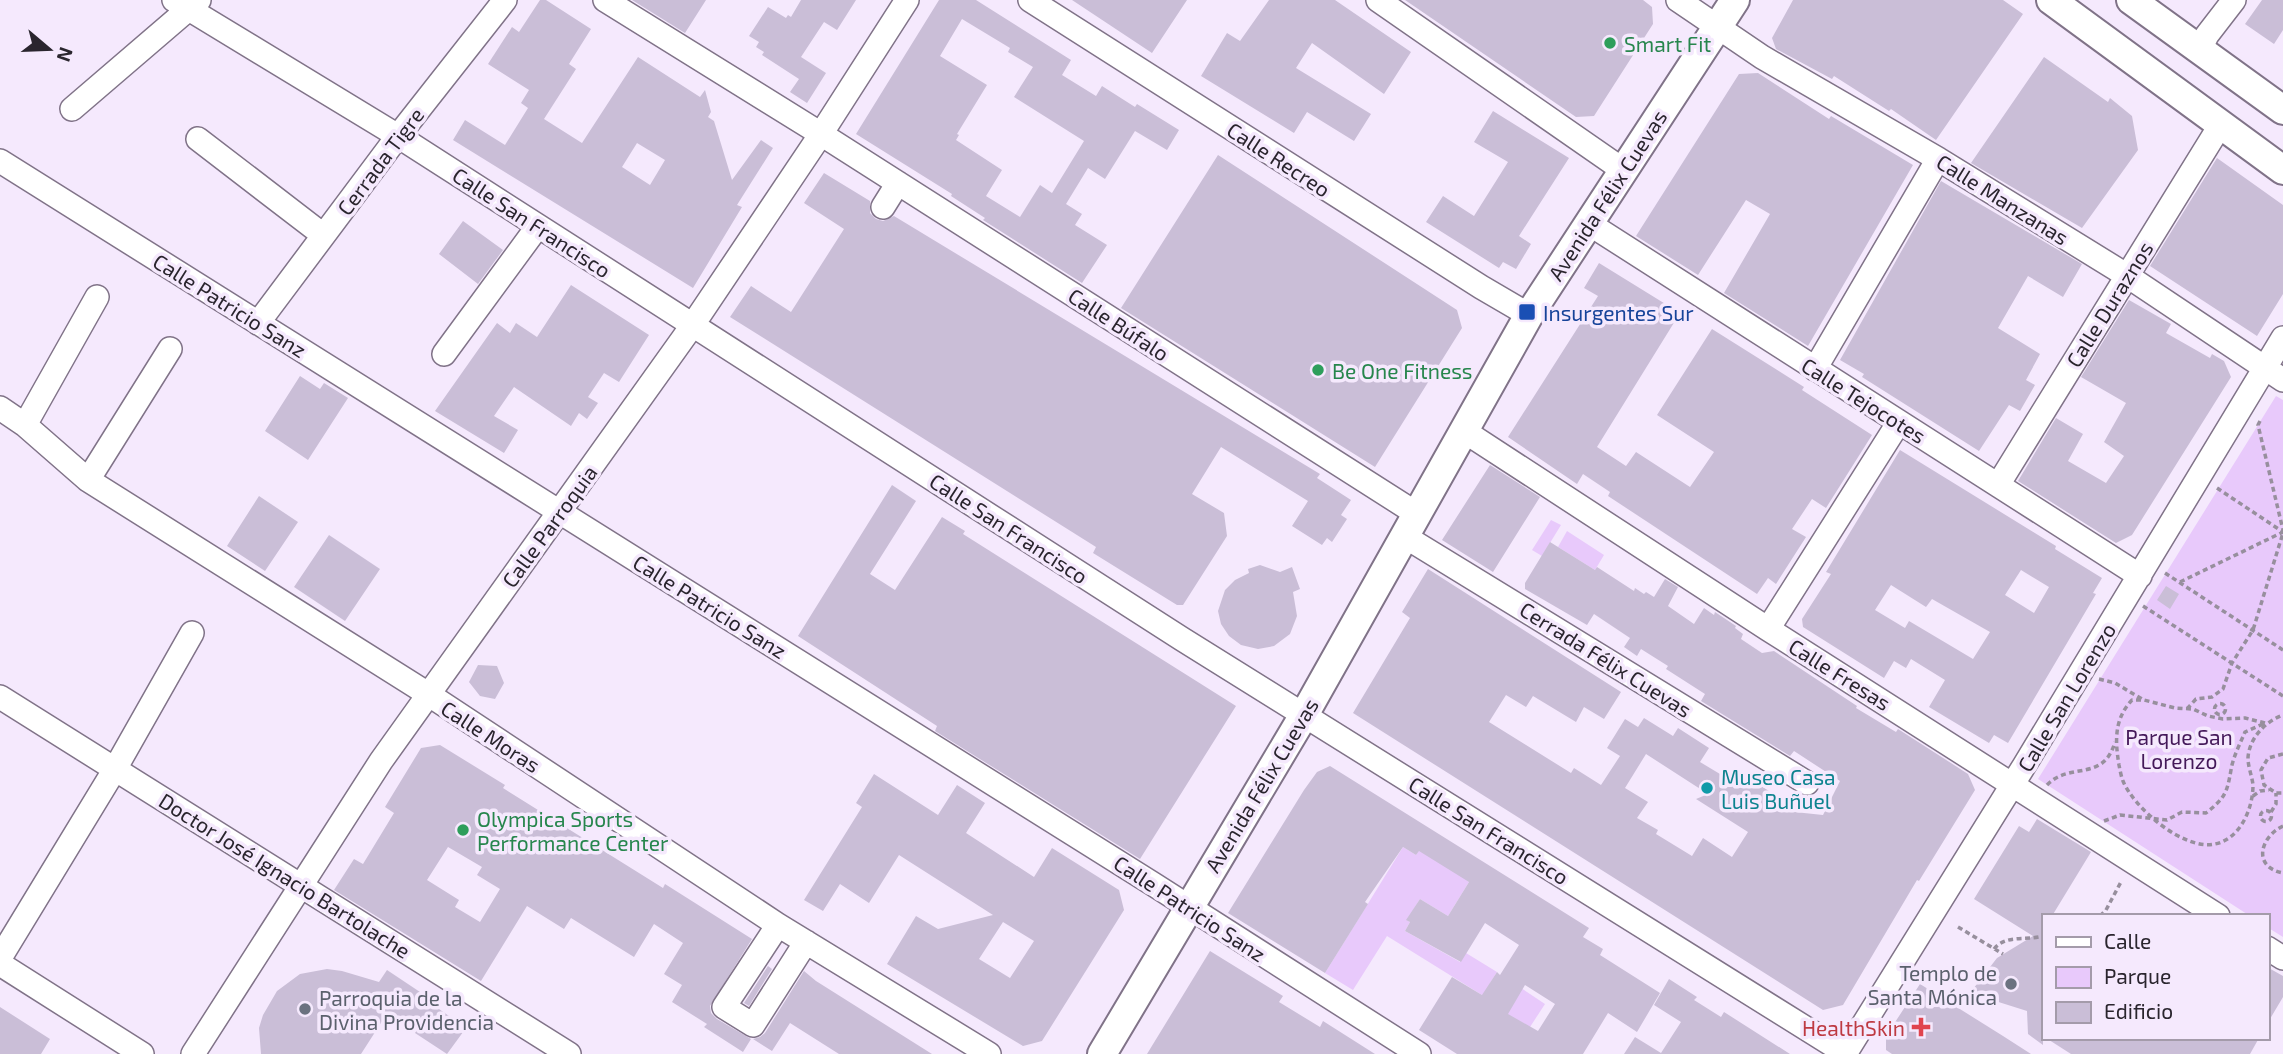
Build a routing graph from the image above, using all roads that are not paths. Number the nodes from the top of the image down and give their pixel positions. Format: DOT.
graph roads {
  1 [pos="505,0"];
  2 [pos="605,0"];
  3 [pos="907,0"];
  4 [pos="1030,0"];
  5 [pos="1378,0"];
  6 [pos="1678,0"];
  7 [pos="1735,0"];
  8 [pos="2051,0"];
  9 [pos="2131,0"];
  10 [pos="2234,0"];
  11 [pos="188,3"];
  12 [pos="1718,27"];
  13 [pos="2200,49"];
  14 [pos="72,109"];
  15 [pos="2283,110"];
  16 [pos="2221,124"];
  17 [pos="821,134"];
  18 [pos="398,136"];
  19 [pos="198,139"];
  20 [pos="1938,159"];
  21 [pos="0,161"];
  22 [pos="1623,170"];
  23 [pos="2283,170"];
  24 [pos="898,183"];
  25 [pos="883,207"];
  26 [pos="1588,223"];
  27 [pos="538,226"];
  28 [pos="323,235"];
  29 [pos="2126,275"];
  30 [pos="97,297"];
  31 [pos="1529,315"];
  32 [pos="258,323"];
  33 [pos="692,326"];
  34 [pos="2283,338"];
  35 [pos="170,349"];
  36 [pos="444,354"];
  37 [pos="1815,369"];
  38 [pos="2274,374"];
  39 [pos="0,408"];
  40 [pos="1899,422"];
  41 [pos="25,425"];
  42 [pos="1464,431"];
  43 [pos="88,480"];
  44 [pos="1998,485"];
  45 [pos="560,512"];
  46 [pos="1410,525"];
  47 [pos="2140,576"];
  48 [pos="1768,629"];
  49 [pos="192,633"];
  50 [pos="428,694"];
  51 [pos="0,697"];
  52 [pos="1304,715"];
  53 [pos="115,769"];
  54 [pos="1807,783"];
  55 [pos="2013,783"];
  56 [pos="302,885"];
  57 [pos="1189,908"];
  58 [pos="2215,914"];
  59 [pos="778,925"];
  60 [pos="806,942"];
  61 [pos="0,957"];
  62 [pos="0,964"];
  63 [pos="142,1054"];
  64 [pos="193,1054"];
  65 [pos="569,1054"];
  66 [pos="989,1054"];
  67 [pos="1102,1054"];
  68 [pos="1419,1054"];
  69 [pos="1846,1054"];
  1 -- 18 [label="street, Cerrada Tigre"];
  2 -- 17 [label="street, Calle Búfalo"];
  3 -- 17 [label="street, Calle Parroquia"];
  4 -- 31 [label="street, Calle Recreo"];
  5 -- 22 [label="street"];
  6 -- 12 [label="street, Calle Manzanas"];
  7 -- 12 [label="main road, Avenida Félix Cuevas"];
  8 -- 16 [label="main road"];
  9 -- 13 [label="main road"];
  10 -- 13 [label="street"];
  11 -- 14 [label="street"];
  11 -- 18 [label="street, Calle San Francisco"];
  12 -- 20 [label="street, Calle Manzanas"];
  12 -- 22 [label="main road, Avenida Félix Cuevas"];
  13 -- 15 [label="main road"];
  16 -- 23 [label="main road"];
  16 -- 29 [label="street, Calle Duraznos"];
  17 -- 24 [label="street, Calle Búfalo"];
  17 -- 33 [label="street, Calle Parroquia"];
  18 -- 27 [label="street, Calle San Francisco"];
  18 -- 28 [label="street, Cerrada Tigre"];
  19 -- 28 [label="street"];
  20 -- 29 [label="street, Calle Manzanas"];
  20 -- 37 [label="street"];
  21 -- 32 [label="street, Calle Patricio Sanz"];
  22 -- 26 [label="main road, Avenida Félix Cuevas"];
  24 -- 25 [label="street"];
  24 -- 46 [label="street, Calle Búfalo"];
  26 -- 31 [label="main road, Avenida Félix Cuevas"];
  26 -- 37 [label="street, Calle Tejocotes"];
  27 -- 33 [label="street, Calle San Francisco"];
  27 -- 36 [label="street"];
  28 -- 32 [label="street, Cerrada Tigre"];
  29 -- 38 [label="street, Calle Manzanas"];
  29 -- 44 [label="street, Calle Duraznos"];
  30 -- 41 [label="street"];
  31 -- 42 [label="main road, Avenida Félix Cuevas"];
  32 -- 45 [label="street, Calle Patricio Sanz"];
  33 -- 45 [label="street, Calle Parroquia"];
  33 -- 52 [label="street, Calle San Francisco"];
  34 -- 38 [label="street, Calle San Lorenzo"];
  35 -- 43 [label="street"];
  37 -- 40 [label="street, Calle Tejocotes"];
  38 -- 47 [label="street, Calle San Lorenzo"];
  39 -- 41 [label="street, Calle Moras"];
  40 -- 44 [label="street, Calle Tejocotes"];
  40 -- 48 [label="street"];
  41 -- 43 [label="street, Calle Moras"];
  42 -- 46 [label="main road, Avenida Félix Cuevas"];
  42 -- 48 [label="street, Calle Fresas"];
  43 -- 50 [label="street, Calle Moras"];
  44 -- 47 [label="street, Calle Tejocotes"];
  45 -- 50 [label="street, Calle Parroquia"];
  45 -- 57 [label="street, Calle Patricio Sanz"];
  46 -- 52 [label="main road, Avenida Félix Cuevas"];
  46 -- 54 [label="street, Cerrada Félix Cuevas"];
  47 -- 55 [label="street, Calle San Lorenzo"];
  48 -- 55 [label="street, Calle Fresas"];
  49 -- 53 [label="street"];
  50 -- 56 [label="street, Calle Parroquia"];
  50 -- 59 [label="street, Calle Moras"];
  51 -- 53 [label="street, Doctor José Ignacio Bartolache"];
  52 -- 57 [label="main road, Avenida Félix Cuevas"];
  52 -- 69 [label="street, Calle San Francisco"];
  53 -- 56 [label="street, Doctor José Ignacio Bartolache"];
  53 -- 61 [label="street"];
  55 -- 58 [label="street, Calle Fresas"];
  55 -- 69 [label="street, Calle San Lorenzo"];
  56 -- 64 [label="street, Calle Parroquia"];
  56 -- 65 [label="street, Doctor José Ignacio Bartolache"];
  57 -- 67 [label="main road, Avenida Félix Cuevas"];
  57 -- 68 [label="street, Calle Patricio Sanz"];
  59 -- 60 [label="street, Calle Moras"];
  59 -- 60 [label="street"];
  60 -- 66 [label="street, Calle Moras"];
  62 -- 63 [label="street"];
}
